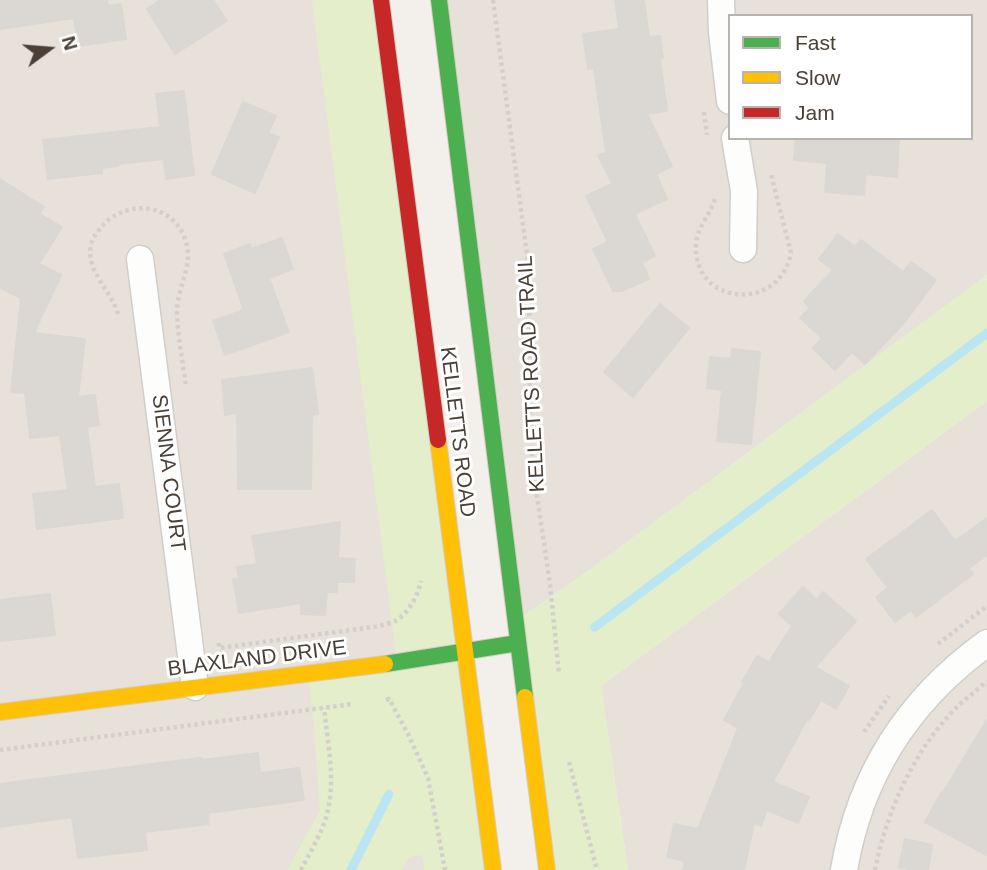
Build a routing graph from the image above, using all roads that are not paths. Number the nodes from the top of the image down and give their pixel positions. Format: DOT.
graph roads {
  1 [pos="381,0"];
  2 [pos="439,0"];
  3 [pos="722,0"];
  4 [pos="728,84"];
  5 [pos="735,140"];
  6 [pos="743,249"];
  7 [pos="140,259"];
  8 [pos="519,643"];
  9 [pos="987,643"];
  10 [pos="464,652"];
  11 [pos="195,687"];
  12 [pos="0,712"];
  13 [pos="493,870"];
  14 [pos="547,870"];
  15 [pos="844,870"];
  1 -- 10 [label="main road, KELLETTS ROAD"];
  2 -- 8 [label="main road, KELLETTS ROAD"];
  3 -- 4 [label="street"];
  5 -- 6 [label="street"];
  7 -- 11 [label="street, SIENNA COURT"];
  8 -- 10 [label="main road, BLAXLAND DRIVE"];
  8 -- 14 [label="main road, KELLETTS ROAD"];
  9 -- 15 [label="street"];
  10 -- 11 [label="main road, BLAXLAND DRIVE"];
  10 -- 13 [label="main road, KELLETTS ROAD"];
  11 -- 12 [label="main road, BLAXLAND DRIVE"];
}
